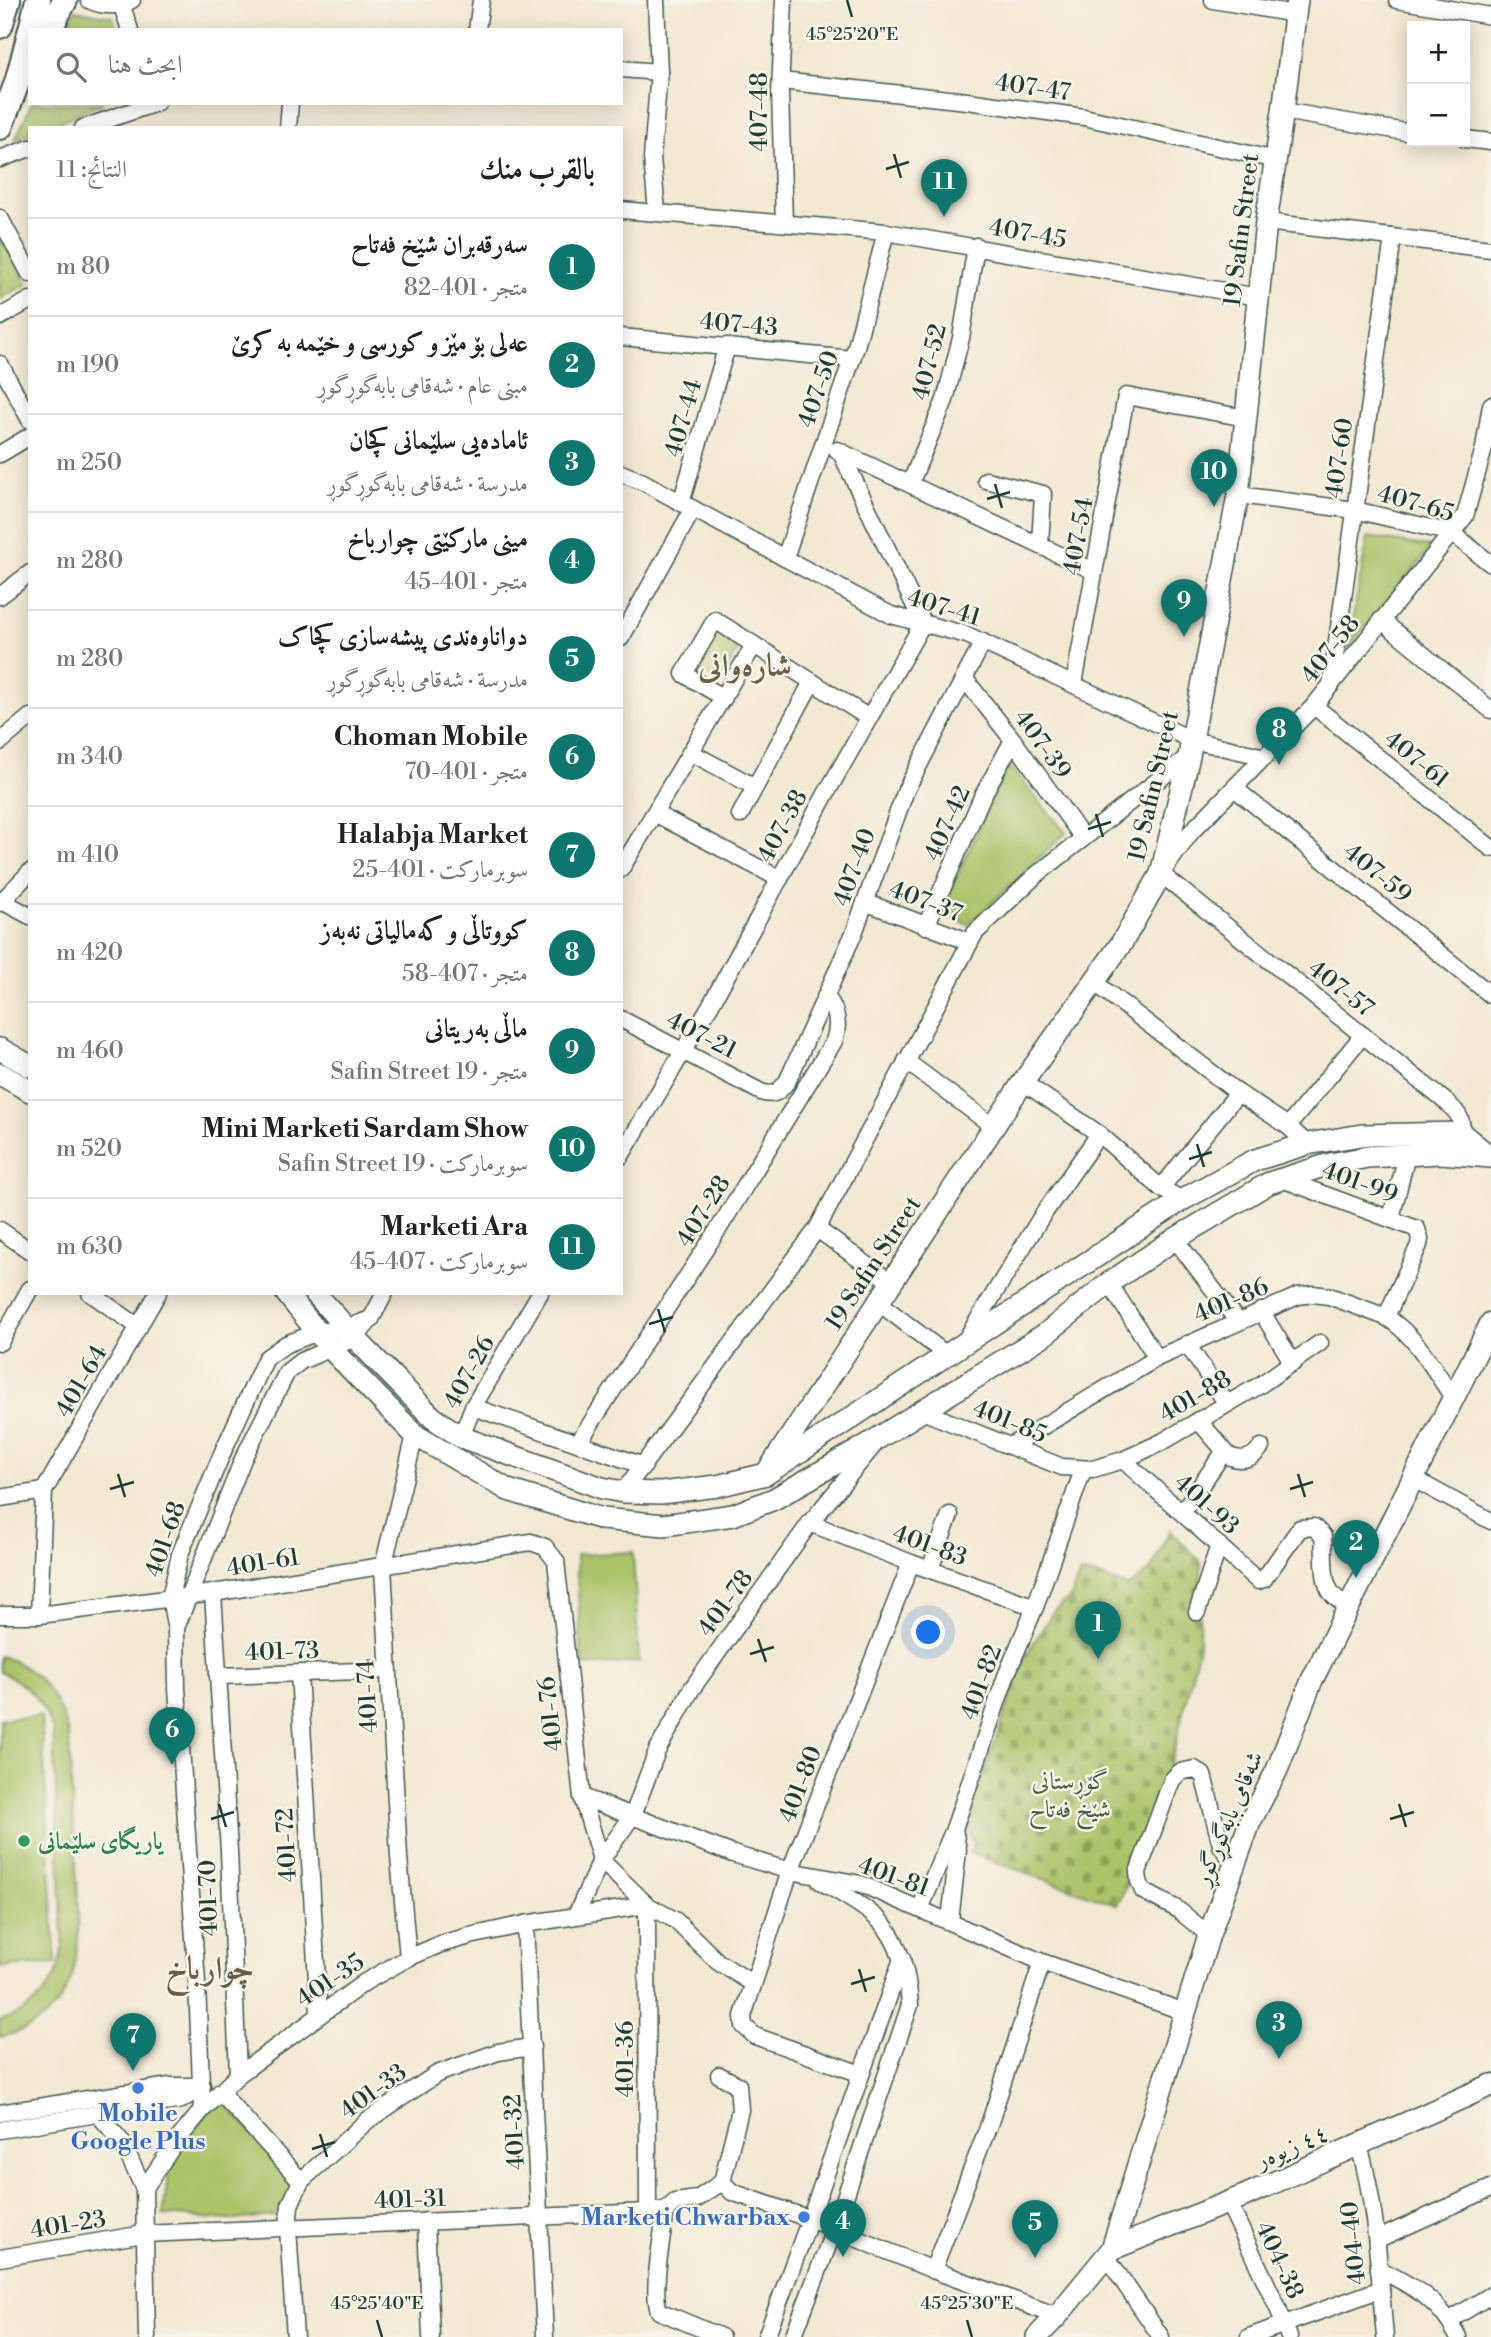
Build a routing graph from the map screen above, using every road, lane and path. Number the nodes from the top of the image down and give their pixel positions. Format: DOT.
graph roads {
  1 [pos="8,0"];
  2 [pos="38,0"];
  3 [pos="65,0"];
  4 [pos="89,0"];
  5 [pos="481,0"];
  6 [pos="656,0"];
  7 [pos="784,0"];
  8 [pos="1213,0"];
  9 [pos="1397,0"];
  10 [pos="127,3"];
  11 [pos="1296,7"];
  12 [pos="1491,16"];
  13 [pos="0,26"];
  14 [pos="31,28"];
  15 [pos="50,28"];
  16 [pos="130,28"];
  17 [pos="477,28"];
  18 [pos="28,40"];
  19 [pos="28,65"];
  20 [pos="623,69"];
  21 [pos="659,72"];
  22 [pos="780,81"];
  23 [pos="17,83"];
  24 [pos="149,105"];
  25 [pos="290,105"];
  26 [pos="1283,111"];
  27 [pos="89,126"];
  28 [pos="288,126"];
  29 [pos="0,127"];
  30 [pos="1407,132"];
  31 [pos="1470,140"];
  32 [pos="1491,142"];
  33 [pos="28,149"];
  34 [pos="0,159"];
  35 [pos="1276,160"];
  36 [pos="623,209"];
  37 [pos="657,212"];
  38 [pos="0,218"];
  39 [pos="1266,222"];
  40 [pos="784,223"];
  41 [pos="886,232"];
  42 [pos="1393,237"];
  43 [pos="976,246"];
  44 [pos="1491,249"];
  45 [pos="28,270"];
  46 [pos="1258,298"];
  47 [pos="28,301"];
  48 [pos="0,317"];
  49 [pos="623,337"];
  50 [pos="727,346"];
  51 [pos="852,359"];
  52 [pos="0,364"];
  53 [pos="1491,405"];
  54 [pos="28,416"];
  55 [pos="1246,418"];
  56 [pos="1490,423"];
  57 [pos="28,437"];
  58 [pos="824,443"];
  59 [pos="840,451"];
  60 [pos="0,454"];
  61 [pos="623,474"];
  62 [pos="986,480"];
  63 [pos="911,484"];
  64 [pos="1238,495"];
  65 [pos="687,506"];
  66 [pos="1355,510"];
  67 [pos="1452,533"];
  68 [pos="1040,545"];
  69 [pos="785,558"];
  70 [pos="1491,564"];
  71 [pos="1094,571"];
  72 [pos="28,575"];
  73 [pos="0,596"];
  74 [pos="1381,620"];
  75 [pos="923,623"];
  76 [pos="623,634"];
  77 [pos="983,642"];
  78 [pos="754,645"];
  79 [pos="964,678"];
  80 [pos="812,682"];
  81 [pos="1074,684"];
  82 [pos="1331,685"];
  83 [pos="724,698"];
  84 [pos="1314,706"];
  85 [pos="1491,710"];
  86 [pos="869,718"];
  87 [pos="28,719"];
  88 [pos="1013,740"];
  89 [pos="0,743"];
  90 [pos="1190,748"];
  91 [pos="692,753"];
  92 [pos="1265,757"];
  93 [pos="755,787"];
  94 [pos="1234,788"];
  95 [pos="656,814"];
  96 [pos="740,815"];
  97 [pos="1083,838"];
  98 [pos="1491,848"];
  99 [pos="623,866"];
  100 [pos="28,874"];
  101 [pos="1161,874"];
  102 [pos="780,879"];
  103 [pos="0,901"];
  104 [pos="865,902"];
  105 [pos="28,915"];
  106 [pos="926,926"];
  107 [pos="970,942"];
  108 [pos="1094,982"];
  109 [pos="1491,995"];
  110 [pos="826,996"];
  111 [pos="623,1020"];
  112 [pos="1363,1035"];
  113 [pos="0,1049"];
  114 [pos="683,1051"];
  115 [pos="906,1061"];
  116 [pos="28,1065"];
  117 [pos="0,1074"];
  118 [pos="1023,1082"];
  119 [pos="28,1090"];
  120 [pos="761,1092"];
  121 [pos="1238,1093"];
  122 [pos="1289,1126"];
  123 [pos="994,1127"];
  124 [pos="1099,1134"];
  125 [pos="1459,1143"];
  126 [pos="1307,1144"];
  127 [pos="623,1153"];
  128 [pos="1407,1154"];
  129 [pos="1282,1179"];
  130 [pos="1161,1188"];
  131 [pos="1182,1200"];
  132 [pos="1391,1218"];
  133 [pos="817,1229"];
  134 [pos="0,1230"];
  135 [pos="1175,1239"];
  136 [pos="28,1250"];
  137 [pos="891,1282"];
  138 [pos="1110,1283"];
  139 [pos="28,1293"];
  140 [pos="93,1295"];
  141 [pos="157,1295"];
  142 [pos="287,1295"];
  143 [pos="317,1295"];
  144 [pos="384,1295"];
  145 [pos="539,1295"];
  146 [pos="878,1302"];
  147 [pos="1026,1302"];
  148 [pos="1261,1311"];
  149 [pos="1386,1317"];
  150 [pos="1238,1322"];
  151 [pos="1491,1323"];
  152 [pos="139,1327"];
  153 [pos="351,1333"];
  154 [pos="1044,1335"];
  155 [pos="325,1341"];
  156 [pos="0,1342"];
  157 [pos="1321,1343"];
  158 [pos="1187,1344"];
  159 [pos="955,1351"];
  160 [pos="1157,1358"];
  161 [pos="1293,1363"];
  162 [pos="1454,1399"];
  163 [pos="1227,1404"];
  164 [pos="473,1407"];
  165 [pos="922,1410"];
  166 [pos="1198,1420"];
  167 [pos="415,1435"];
  168 [pos="883,1435"];
  169 [pos="461,1437"];
  170 [pos="578,1443"];
  171 [pos="1010,1446"];
  172 [pos="1261,1447"];
  173 [pos="1224,1452"];
  174 [pos="1123,1460"];
  175 [pos="644,1466"];
  176 [pos="1083,1470"];
  177 [pos="766,1474"];
  178 [pos="1414,1479"];
  179 [pos="44,1491"];
  180 [pos="623,1492"];
  181 [pos="0,1498"];
  182 [pos="1182,1512"];
  183 [pos="950,1515"];
  184 [pos="1491,1521"];
  185 [pos="810,1523"];
  186 [pos="1219,1545"];
  187 [pos="556,1561"];
  188 [pos="911,1563"];
  189 [pos="383,1567"];
  190 [pos="930,1569"];
  191 [pos="214,1593"];
  192 [pos="189,1596"];
  193 [pos="170,1598"];
  194 [pos="1351,1605"];
  195 [pos="1035,1607"];
  196 [pos="1196,1612"];
  197 [pos="0,1615"];
  198 [pos="39,1615"];
  199 [pos="176,1630"];
  200 [pos="389,1670"];
  201 [pos="299,1673"];
  202 [pos="218,1676"];
  203 [pos="582,1797"];
  204 [pos="633,1815"];
  205 [pos="954,1829"];
  206 [pos="1237,1857"];
  207 [pos="601,1860"];
  208 [pos="790,1871"];
  209 [pos="810,1875"];
  210 [pos="647,1905"];
  211 [pos="920,1909"];
  212 [pos="576,1915"];
  213 [pos="950,1921"];
  214 [pos="525,1924"];
  215 [pos="1209,1935"];
  216 [pos="408,1958"];
  217 [pos="902,1959"];
  218 [pos="1042,1962"];
  219 [pos="752,1983"];
  220 [pos="1185,2012"];
  221 [pos="319,2014"];
  222 [pos="532,2047"];
  223 [pos="861,2074"];
  224 [pos="238,2075"];
  225 [pos="719,2075"];
  226 [pos="1491,2085"];
  227 [pos="202,2086"];
  228 [pos="220,2092"];
  229 [pos="202,2109"];
  230 [pos="0,2113"];
  231 [pos="98,2114"];
  232 [pos="0,2130"];
  233 [pos="1359,2145"];
  234 [pos="301,2181"];
  235 [pos="722,2182"];
  236 [pos="1491,2188"];
  237 [pos="144,2189"];
  238 [pos="1228,2202"];
  239 [pos="670,2206"];
  240 [pos="648,2212"];
  241 [pos="541,2217"];
  242 [pos="810,2219"];
  243 [pos="426,2221"];
  244 [pos="288,2228"];
  245 [pos="834,2230"];
  246 [pos="144,2234"];
  247 [pos="1378,2239"];
  248 [pos="1109,2252"];
  249 [pos="0,2258"];
  250 [pos="1379,2269"];
  251 [pos="933,2270"];
  252 [pos="1381,2289"];
  253 [pos="1491,2295"];
  254 [pos="1450,2320"];
  255 [pos="1040,2330"];
  256 [pos="1286,2330"];
  257 [pos="147,2337"];
  258 [pos="295,2337"];
  259 [pos="431,2337"];
  260 [pos="545,2337"];
  261 [pos="721,2337"];
  262 [pos="766,2337"];
  263 [pos="793,2337"];
  264 [pos="1161,2337"];
  265 [pos="1249,2337"];
  266 [pos="1385,2337"];
  267 [pos="1458,2337"];
  1 -- 13 [label="main road"];
  2 -- 14 [label="main road"];
  3 -- 15 [label="main road"];
  4 -- 10 [label="street"];
  5 -- 17 [label="street"];
  6 -- 21 [label="street"];
  7 -- 22 [label="street, 407-48"];
  8 -- 11 [label="street"];
  9 -- 12 [label="street"];
  10 -- 16 [label="street"];
  11 -- 26 [label="street, 19 Safin Street"];
  18 -- 23 [label="main road"];
  19 -- 23 [label="main road"];
  20 -- 21 [label="street"];
  21 -- 37 [label="street"];
  22 -- 35 [label="street, 407-47"];
  22 -- 40 [label="street, 407-48"];
  23 -- 29 [label="main road"];
  24 -- 27 [label="street"];
  25 -- 28 [label="street"];
  26 -- 30 [label="street"];
  26 -- 35 [label="street, 19 Safin Street"];
  31 -- 32 [label="street"];
  33 -- 34 [label="street"];
  35 -- 39 [label="street, 19 Safin Street"];
  36 -- 37 [label="street, 407-45"];
  37 -- 40 [label="street, 407-45"];
  38 -- 45 [label="street"];
  39 -- 42 [label="street"];
  39 -- 46 [label="street, 19 Safin Street"];
  40 -- 41 [label="street, 407-45"];
  41 -- 43 [label="street, 407-45"];
  41 -- 51 [label="street, 407-50"];
  42 -- 44 [label="street"];
  42 -- 66 [label="street, 407-60"];
  43 -- 46 [label="street, 407-45"];
  43 -- 63 [label="street, 407-52"];
  46 -- 55 [label="street, 19 Safin Street"];
  47 -- 48 [label="street"];
  49 -- 50 [label="street, 407-43"];
  50 -- 51 [label="street, 407-43"];
  50 -- 65 [label="street, 407-44"];
  51 -- 58 [label="street, 407-50"];
  52 -- 54 [label="street"];
  53 -- 56 [label="street, 407-58"];
  55 -- 64 [label="street, 19 Safin Street"];
  55 -- 71 [label="street, 407-54"];
  56 -- 67 [label="street, 407-58"];
  57 -- 60 [label="street"];
  58 -- 59 [label="street"];
  58 -- 69 [label="street, 407-50"];
  59 -- 63 [label="street"];
  59 -- 75 [label="street"];
  61 -- 65 [label="street, 407-41"];
  62 -- 68 [label="street"];
  63 -- 68 [label="street"];
  64 -- 66 [label="street, 407-65"];
  64 -- 90 [label="street, 19 Safin Street"];
  65 -- 69 [label="street, 407-41"];
  65 -- 76 [label="street, 407-44"];
  66 -- 67 [label="street, 407-65"];
  66 -- 82 [label="street, 407-60"];
  67 -- 70 [label="street, 407-65"];
  67 -- 74 [label="street, 407-58"];
  68 -- 71 [label="street"];
  69 -- 75 [label="street, 407-41"];
  71 -- 81 [label="street, 407-54"];
  72 -- 73 [label="street"];
  74 -- 82 [label="street, 407-58"];
  74 -- 85 [label="street"];
  75 -- 77 [label="street, 407-41"];
  75 -- 86 [label="street, 407-38"];
  77 -- 79 [label="street, 407-40"];
  77 -- 81 [label="street, 407-41"];
  78 -- 80 [label="street"];
  78 -- 83 [label="street"];
  78 -- 83 [label="street"];
  79 -- 88 [label="street, 407-39"];
  79 -- 104 [label="street, 407-40"];
  80 -- 86 [label="street"];
  80 -- 93 [label="street"];
  81 -- 90 [label="street, 407-41"];
  82 -- 84 [label="street, 407-58"];
  83 -- 91 [label="street"];
  84 -- 92 [label="street, 407-58"];
  84 -- 98 [label="street, 407-61"];
  86 -- 102 [label="street, 407-38"];
  87 -- 89 [label="street"];
  88 -- 97 [label="street, 407-39"];
  88 -- 106 [label="street, 407-42"];
  90 -- 92 [label="street, 407-41"];
  90 -- 97 [label="street"];
  90 -- 101 [label="street, 19 Safin Street"];
  91 -- 93 [label="street"];
  91 -- 95 [label="street"];
  92 -- 94 [label="street, 407-58"];
  93 -- 96 [label="street"];
  94 -- 101 [label="street, 407-58"];
  94 -- 109 [label="street, 407-59"];
  95 -- 99 [label="street"];
  95 -- 102 [label="street"];
  97 -- 107 [label="street"];
  100 -- 103 [label="street"];
  101 -- 108 [label="street, 19 Safin Street"];
  101 -- 112 [label="street, 407-57"];
  102 -- 114 [label="street, 407-38"];
  103 -- 105 [label="street"];
  104 -- 106 [label="street, 407-37"];
  104 -- 110 [label="street, 407-40"];
  106 -- 107 [label="street, 407-37"];
  107 -- 115 [label="street"];
  108 -- 118 [label="street, 19 Safin Street"];
  108 -- 121 [label="street"];
  110 -- 120 [label="street, 407-40"];
  110 -- 170 [label="street, 407-28"];
  111 -- 114 [label="street, 407-21"];
  112 -- 122 [label="street"];
  112 -- 125 [label="street, 407-57"];
  113 -- 116 [label="street"];
  114 -- 120 [label="street, 407-21"];
  114 -- 127 [label="street"];
  115 -- 123 [label="street"];
  115 -- 133 [label="street"];
  117 -- 119 [label="street"];
  118 -- 123 [label="street, 19 Safin Street"];
  118 -- 124 [label="street"];
  121 -- 122 [label="street"];
  121 -- 130 [label="street"];
  122 -- 126 [label="street"];
  123 -- 137 [label="street, 19 Safin Street"];
  124 -- 130 [label="street"];
  124 -- 159 [label="street"];
  125 -- 126 [label="street"];
  125 -- 128 [label="street"];
  126 -- 131 [label="street"];
  128 -- 129 [label="street"];
  128 -- 132 [label="street"];
  129 -- 132 [label="street, 401-99"];
  129 -- 135 [label="street"];
  130 -- 131 [label="street"];
  131 -- 147 [label="street"];
  132 -- 149 [label="street, 401-99"];
  133 -- 137 [label="street"];
  133 -- 175 [label="street"];
  134 -- 136 [label="street"];
  135 -- 138 [label="street"];
  135 -- 150 [label="street"];
  137 -- 146 [label="street, 19 Safin Street"];
  138 -- 154 [label="street"];
  138 -- 160 [label="street"];
  139 -- 156 [label="street"];
  140 -- 152 [label="street"];
  141 -- 152 [label="street, 401-64"];
  142 -- 155 [label="street"];
  143 -- 153 [label="street"];
  144 -- 153 [label="street"];
  145 -- 164 [label="street, 407-26"];
  146 -- 159 [label="street"];
  146 -- 177 [label="street, 19 Safin Street"];
  147 -- 154 [label="street"];
  147 -- 159 [label="street"];
  148 -- 149 [label="street, 401-86"];
  148 -- 150 [label="street, 401-86"];
  148 -- 161 [label="street"];
  149 -- 162 [label="street, 401-86"];
  150 -- 158 [label="street, 401-86"];
  151 -- 162 [label="street, شەقامی بابەگوڕگوڕ"];
  152 -- 179 [label="street, 401-64"];
  153 -- 155 [label="street, 401-68"];
  153 -- 169 [label="street"];
  154 -- 165 [label="street"];
  155 -- 167 [label="street"];
  155 -- 192 [label="street, 401-68"];
  155 -- 193 [label="street, 401-68"];
  157 -- 161 [label="street, 401-88"];
  158 -- 160 [label="street, 401-86"];
  158 -- 163 [label="street"];
  159 -- 177 [label="street"];
  160 -- 171 [label="street, 401-86"];
  161 -- 163 [label="street, 401-88"];
  162 -- 178 [label="street, شەقامی بابەگوڕگوڕ"];
  163 -- 166 [label="street, 401-88"];
  164 -- 169 [label="street, 407-26"];
  164 -- 170 [label="street"];
  165 -- 168 [label="street"];
  165 -- 171 [label="street, 401-85"];
  166 -- 173 [label="street"];
  166 -- 174 [label="street, 401-88"];
  167 -- 168 [label="street"];
  167 -- 189 [label="street, 401-74"];
  168 -- 185 [label="street, 401-78"];
  169 -- 180 [label="street"];
  170 -- 175 [label="street"];
  171 -- 176 [label="street, 401-85"];
  172 -- 173 [label="street"];
  173 -- 182 [label="street"];
  174 -- 176 [label="street, 401-88"];
  174 -- 182 [label="street, 401-93"];
  175 -- 180 [label="street"];
  176 -- 195 [label="street, 401-82"];
  177 -- 180 [label="street"];
  178 -- 184 [label="street"];
  178 -- 194 [label="street, شەقامی بابەگوڕگوڕ"];
  179 -- 181 [label="street"];
  179 -- 198 [label="street"];
  182 -- 186 [label="street, 401-93"];
  183 -- 190 [label="street"];
  185 -- 188 [label="street, 401-83"];
  185 -- 204 [label="street, 401-78"];
  186 -- 194 [label="street, 401-93"];
  186 -- 196 [label="street"];
  187 -- 189 [label="street, 401-61"];
  187 -- 203 [label="street, 401-76"];
  188 -- 190 [label="street, 401-83"];
  188 -- 208 [label="street, 401-80"];
  189 -- 191 [label="street, 401-61"];
  189 -- 200 [label="street, 401-74"];
  190 -- 195 [label="street, 401-83"];
  191 -- 192 [label="street, 401-61"];
  191 -- 202 [label="street, 401-70"];
  192 -- 193 [label="street, 401-61"];
  192 -- 199 [label="street, 401-68"];
  193 -- 198 [label="street, 401-61"];
  193 -- 199 [label="street, 401-68"];
  194 -- 206 [label="street, شەقامی بابەگوڕگوڕ"];
  195 -- 205 [label="street, 401-82"];
  197 -- 198 [label="street, 401-61"];
  199 -- 227 [label="street, 401-70"];
  200 -- 201 [label="street, 401-73"];
  200 -- 216 [label="street, 401-74"];
  201 -- 202 [label="street, 401-73"];
  201 -- 221 [label="street, 401-72"];
  202 -- 224 [label="street, 401-70"];
  203 -- 204 [label="street, 401-81"];
  203 -- 207 [label="street, 401-76"];
  204 -- 207 [label="street, 401-78"];
  204 -- 208 [label="street, 401-81"];
  205 -- 211 [label="street, 401-82"];
  205 -- 213 [label="street"];
  206 -- 215 [label="street, شەقامی بابەگوڕگوڕ"];
  206 -- 215 [label="street"];
  207 -- 210 [label="street"];
  207 -- 212 [label="street, 401-78"];
  208 -- 209 [label="street, 401-81"];
  208 -- 219 [label="street, 401-80"];
  209 -- 211 [label="street, 401-81"];
  209 -- 217 [label="street"];
  210 -- 212 [label="street, 401-35"];
  210 -- 219 [label="street"];
  210 -- 240 [label="street, 401-36"];
  211 -- 213 [label="street, 401-81"];
  212 -- 214 [label="street, 401-35"];
  213 -- 218 [label="street, 401-81"];
  214 -- 216 [label="street, 401-35"];
  214 -- 222 [label="street, 401-32"];
  215 -- 220 [label="street, شەقامی بابەگوڕگوڕ"];
  216 -- 221 [label="street, 401-35"];
  217 -- 223 [label="street"];
  217 -- 245 [label="street"];
  218 -- 220 [label="street, 401-81"];
  218 -- 251 [label="street"];
  219 -- 223 [label="street, 401-80"];
  220 -- 248 [label="street, شەقامی بابەگوڕگوڕ"];
  221 -- 224 [label="street, 401-35"];
  222 -- 234 [label="street, 401-33"];
  222 -- 241 [label="street, 401-32"];
  223 -- 242 [label="street"];
  224 -- 228 [label="street, 401-35"];
  225 -- 235 [label="street"];
  226 -- 233 [label="street, ٤٤ زیوەر"];
  227 -- 229 [label="street, 401-70"];
  227 -- 230 [label="street"];
  227 -- 231 [label="street"];
  228 -- 229 [label="street, 401-35"];
  228 -- 234 [label="street"];
  229 -- 237 [label="street, 401-35"];
  231 -- 232 [label="street"];
  231 -- 237 [label="street"];
  233 -- 238 [label="street, ٤٤ زیوەر"];
  233 -- 247 [label="street, 404-40"];
  234 -- 244 [label="street, 401-33"];
  235 -- 239 [label="street, 401-31"];
  235 -- 242 [label="street"];
  236 -- 247 [label="street"];
  237 -- 246 [label="street"];
  238 -- 248 [label="street, ٤٤ زیوەر"];
  238 -- 256 [label="street, 404-38"];
  239 -- 240 [label="street, 401-31"];
  239 -- 261 [label="street"];
  240 -- 241 [label="street, 401-31"];
  241 -- 243 [label="street, 401-31"];
  241 -- 260 [label="street, 401-32"];
  242 -- 245 [label="street"];
  242 -- 262 [label="street"];
  243 -- 244 [label="street, 401-31"];
  243 -- 259 [label="street"];
  244 -- 246 [label="street, 401-31"];
  244 -- 258 [label="street, 401-33"];
  245 -- 251 [label="street"];
  245 -- 263 [label="street"];
  246 -- 249 [label="street, 401-23"];
  246 -- 257 [label="street"];
  247 -- 250 [label="street, 404-40"];
  248 -- 255 [label="street, شەقامی بابەگوڕگوڕ"];
  248 -- 264 [label="street"];
  250 -- 252 [label="street, 404-40"];
  250 -- 254 [label="street"];
  251 -- 255 [label="street"];
  252 -- 256 [label="street"];
  252 -- 266 [label="street, 404-40"];
  253 -- 254 [label="street"];
  254 -- 267 [label="street"];
  256 -- 265 [label="street"];
}
